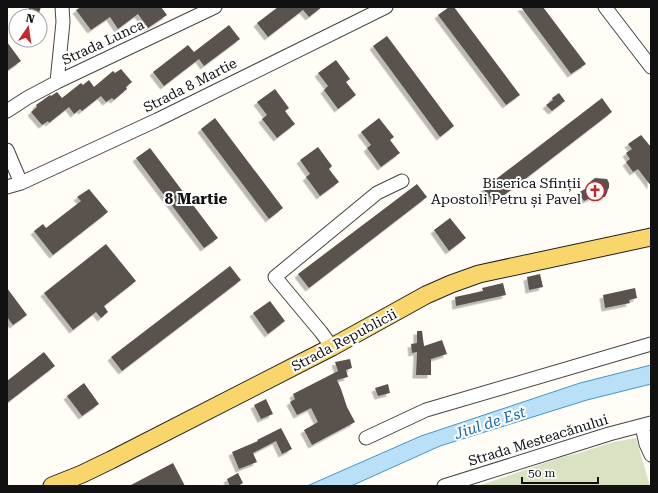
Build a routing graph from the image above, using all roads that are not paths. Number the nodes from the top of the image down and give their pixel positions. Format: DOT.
graph roads {
  1 [pos="62,7"];
  2 [pos="215,7"];
  3 [pos="605,7"];
  4 [pos="379,8"];
  5 [pos="651,67"];
  6 [pos="57,82"];
  7 [pos="7,111"];
  8 [pos="7,150"];
  9 [pos="402,181"];
  10 [pos="21,183"];
  11 [pos="7,187"];
  12 [pos="651,237"];
  13 [pos="651,344"];
  14 [pos="332,347"];
  15 [pos="646,424"];
  16 [pos="366,438"];
  17 [pos="651,455"];
  18 [pos="52,486"];
  19 [pos="444,486"];
  1 -- 6 [label="street"];
  2 -- 6 [label="street, Strada Lunca"];
  3 -- 5 [label="street"];
  4 -- 10 [label="street, Strada 8 Martie"];
  6 -- 7 [label="street, Strada Lunca"];
  8 -- 10 [label="street"];
  9 -- 14 [label="street"];
  10 -- 11 [label="street, Strada 8 Martie"];
  12 -- 14 [label="main road, Strada Republicii"];
  13 -- 16 [label="street"];
  14 -- 18 [label="main road, Strada Republicii"];
  15 -- 17 [label="street"];
  15 -- 19 [label="street, Strada Mesteacănului"];
}
